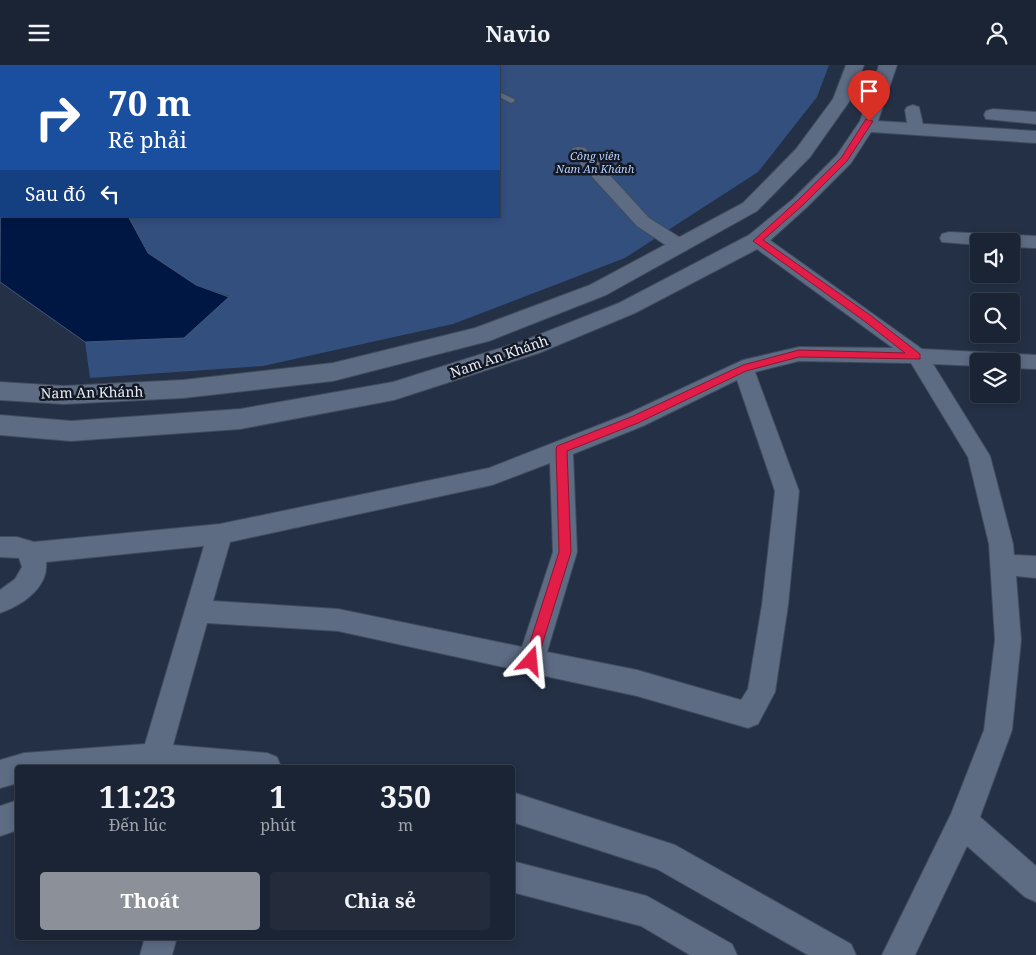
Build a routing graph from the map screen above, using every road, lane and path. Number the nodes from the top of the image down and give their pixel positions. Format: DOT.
graph roads {
  1 [pos="855,65"];
  2 [pos="888,65"];
  3 [pos="500,95"];
  4 [pos="512,101"];
  5 [pos="913,110"];
  6 [pos="932,112"];
  7 [pos="979,115"];
  8 [pos="870,117"];
  9 [pos="1036,118"];
  10 [pos="916,129"];
  11 [pos="1036,137"];
  12 [pos="579,152"];
  13 [pos="950,238"];
  14 [pos="757,241"];
  15 [pos="1036,242"];
  16 [pos="680,246"];
  17 [pos="917,356"];
  18 [pos="1036,362"];
  19 [pos="743,368"];
  20 [pos="0,391"];
  21 [pos="0,425"];
  22 [pos="561,449"];
  23 [pos="220,534"];
  24 [pos="0,547"];
  25 [pos="31,553"];
  26 [pos="1002,565"];
  27 [pos="1036,567"];
  28 [pos="0,602"];
  29 [pos="197,611"];
  30 [pos="531,661"];
  31 [pos="153,762"];
  32 [pos="76,765"];
  33 [pos="221,765"];
  34 [pos="15,770"];
  35 [pos="0,774"];
  36 [pos="515,808"];
  37 [pos="15,816"];
  38 [pos="0,821"];
  39 [pos="963,822"];
  40 [pos="515,877"];
  41 [pos="1036,886"];
  42 [pos="160,940"];
  43 [pos="156,955"];
  44 [pos="721,955"];
  45 [pos="840,955"];
  46 [pos="898,955"];
  1 -- 16 [label="street, Nam An Khánh"];
  2 -- 8 [label="street, Nam An Khánh"];
  3 -- 4 [label="lane"];
  5 -- 6 [label="street"];
  5 -- 8 [label="street"];
  5 -- 10 [label="street"];
  7 -- 9 [label="street"];
  8 -- 10 [label="street"];
  8 -- 14 [label="street, Nam An Khánh"];
  10 -- 11 [label="street"];
  12 -- 16 [label="street"];
  13 -- 15 [label="street"];
  14 -- 17 [label="street"];
  14 -- 21 [label="street, Nam An Khánh"];
  16 -- 20 [label="street, Nam An Khánh"];
  17 -- 18 [label="street"];
  17 -- 19 [label="street"];
  17 -- 26 [label="street"];
  19 -- 22 [label="street"];
  19 -- 30 [label="street"];
  22 -- 23 [label="street"];
  22 -- 30 [label="street"];
  23 -- 25 [label="street"];
  23 -- 29 [label="street"];
  24 -- 25 [label="street"];
  25 -- 28 [label="street"];
  26 -- 27 [label="street"];
  26 -- 39 [label="street"];
  29 -- 30 [label="street"];
  29 -- 31 [label="street"];
  31 -- 32 [label="street"];
  31 -- 33 [label="street"];
  34 -- 35 [label="street"];
  36 -- 45 [label="street"];
  37 -- 38 [label="street"];
  39 -- 41 [label="street"];
  39 -- 46 [label="street"];
  40 -- 44 [label="street"];
  42 -- 43 [label="street"];
}
